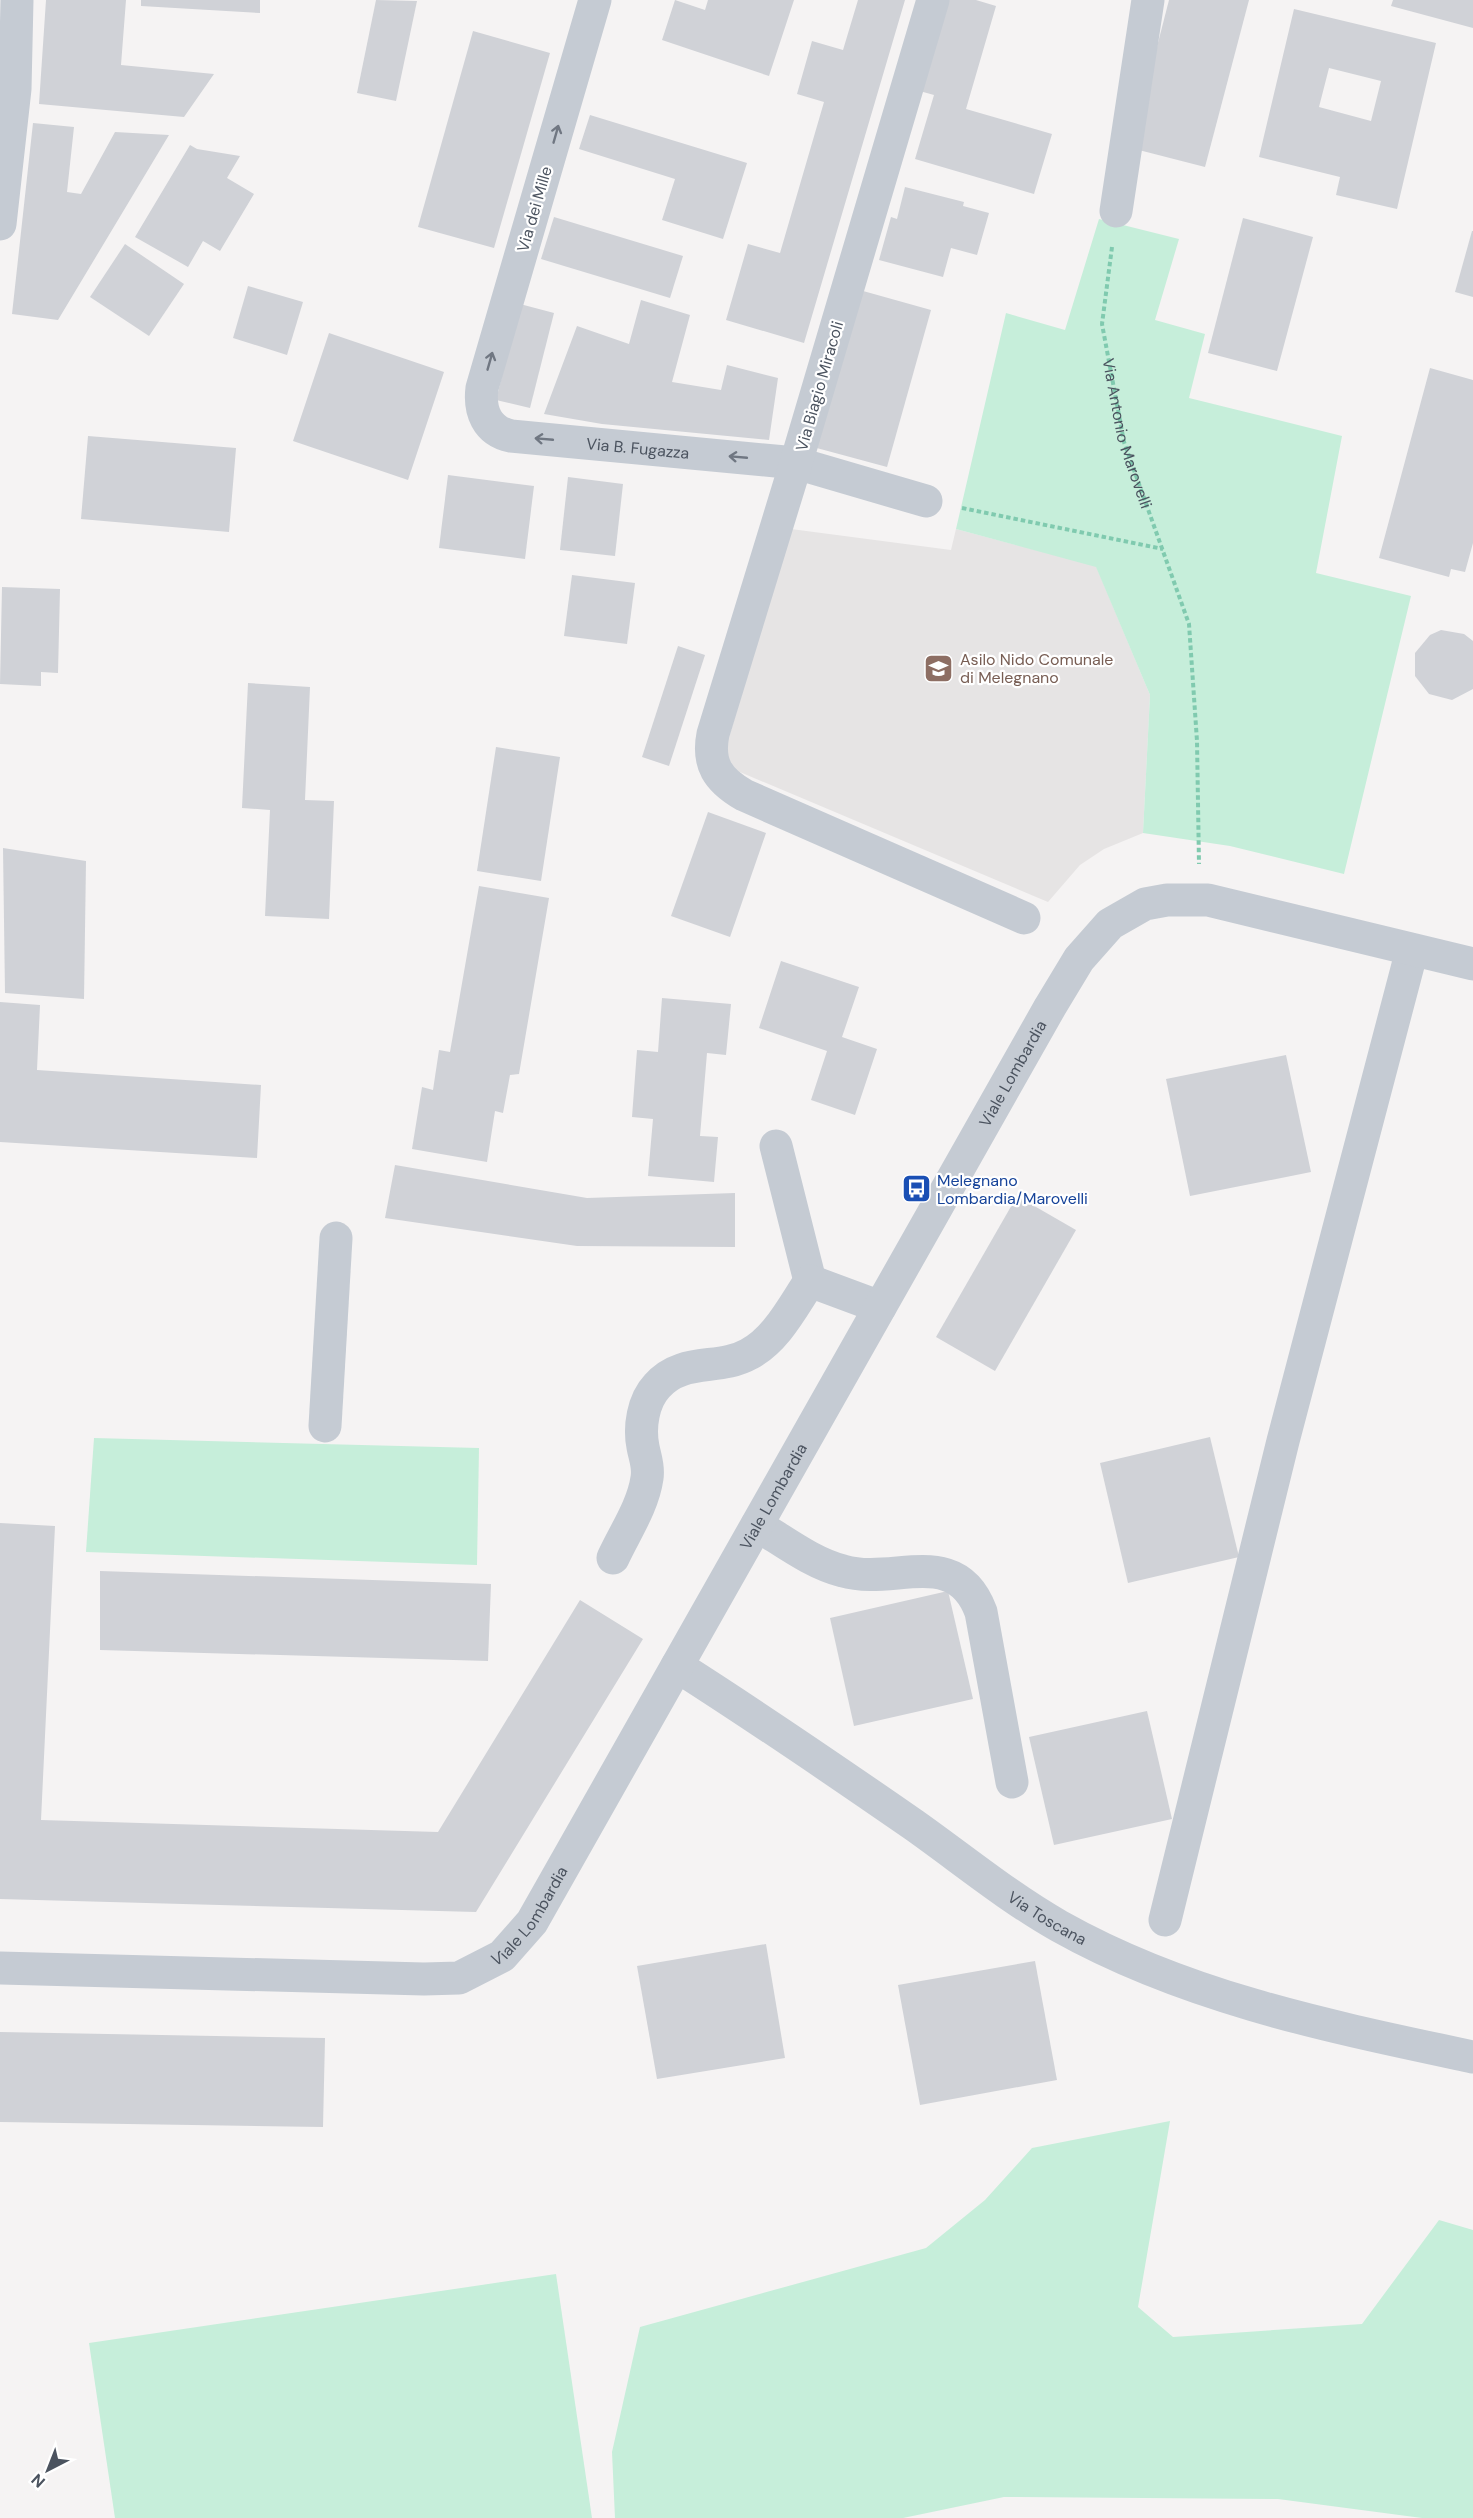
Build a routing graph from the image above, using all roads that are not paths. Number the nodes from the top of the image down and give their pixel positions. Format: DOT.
graph roads {
  1 [pos="595,0"];
  2 [pos="933,0"];
  3 [pos="1148,0"];
  4 [pos="12,2"];
  5 [pos="1116,211"];
  6 [pos="0,224"];
  7 [pos="485,418"];
  8 [pos="796,463"];
  9 [pos="926,501"];
  10 [pos="1024,918"];
  11 [pos="1412,950"];
  12 [pos="1473,964"];
  13 [pos="776,1146"];
  14 [pos="336,1238"];
  15 [pos="810,1281"];
  16 [pos="880,1307"];
  17 [pos="325,1426"];
  18 [pos="758,1525"];
  19 [pos="613,1558"];
  20 [pos="677,1666"];
  21 [pos="1012,1782"];
  22 [pos="1165,1920"];
  23 [pos="0,1968"];
  24 [pos="1473,2057"];
  7 -- 1 [label="street, Via dei Mille, one-way"];
  2 -- 8 [label="street, Via Biagio Miracoli"];
  3 -- 5 [label="street"];
  4 -- 6 [label="street"];
  8 -- 7 [label="street, Via B. Fugazza, one-way"];
  8 -- 9 [label="street, Via B. Fugazza"];
  8 -- 10 [label="street, Via Biagio Miracoli"];
  11 -- 12 [label="street, Viale Lombardia"];
  11 -- 16 [label="street, Viale Lombardia"];
  11 -- 22 [label="street"];
  13 -- 15 [label="street"];
  14 -- 17 [label="street"];
  15 -- 16 [label="street"];
  15 -- 19 [label="street"];
  16 -- 18 [label="street, Viale Lombardia"];
  18 -- 20 [label="street, Viale Lombardia"];
  18 -- 21 [label="street"];
  20 -- 23 [label="street, Viale Lombardia"];
  20 -- 24 [label="street, Via Toscana"];
}
